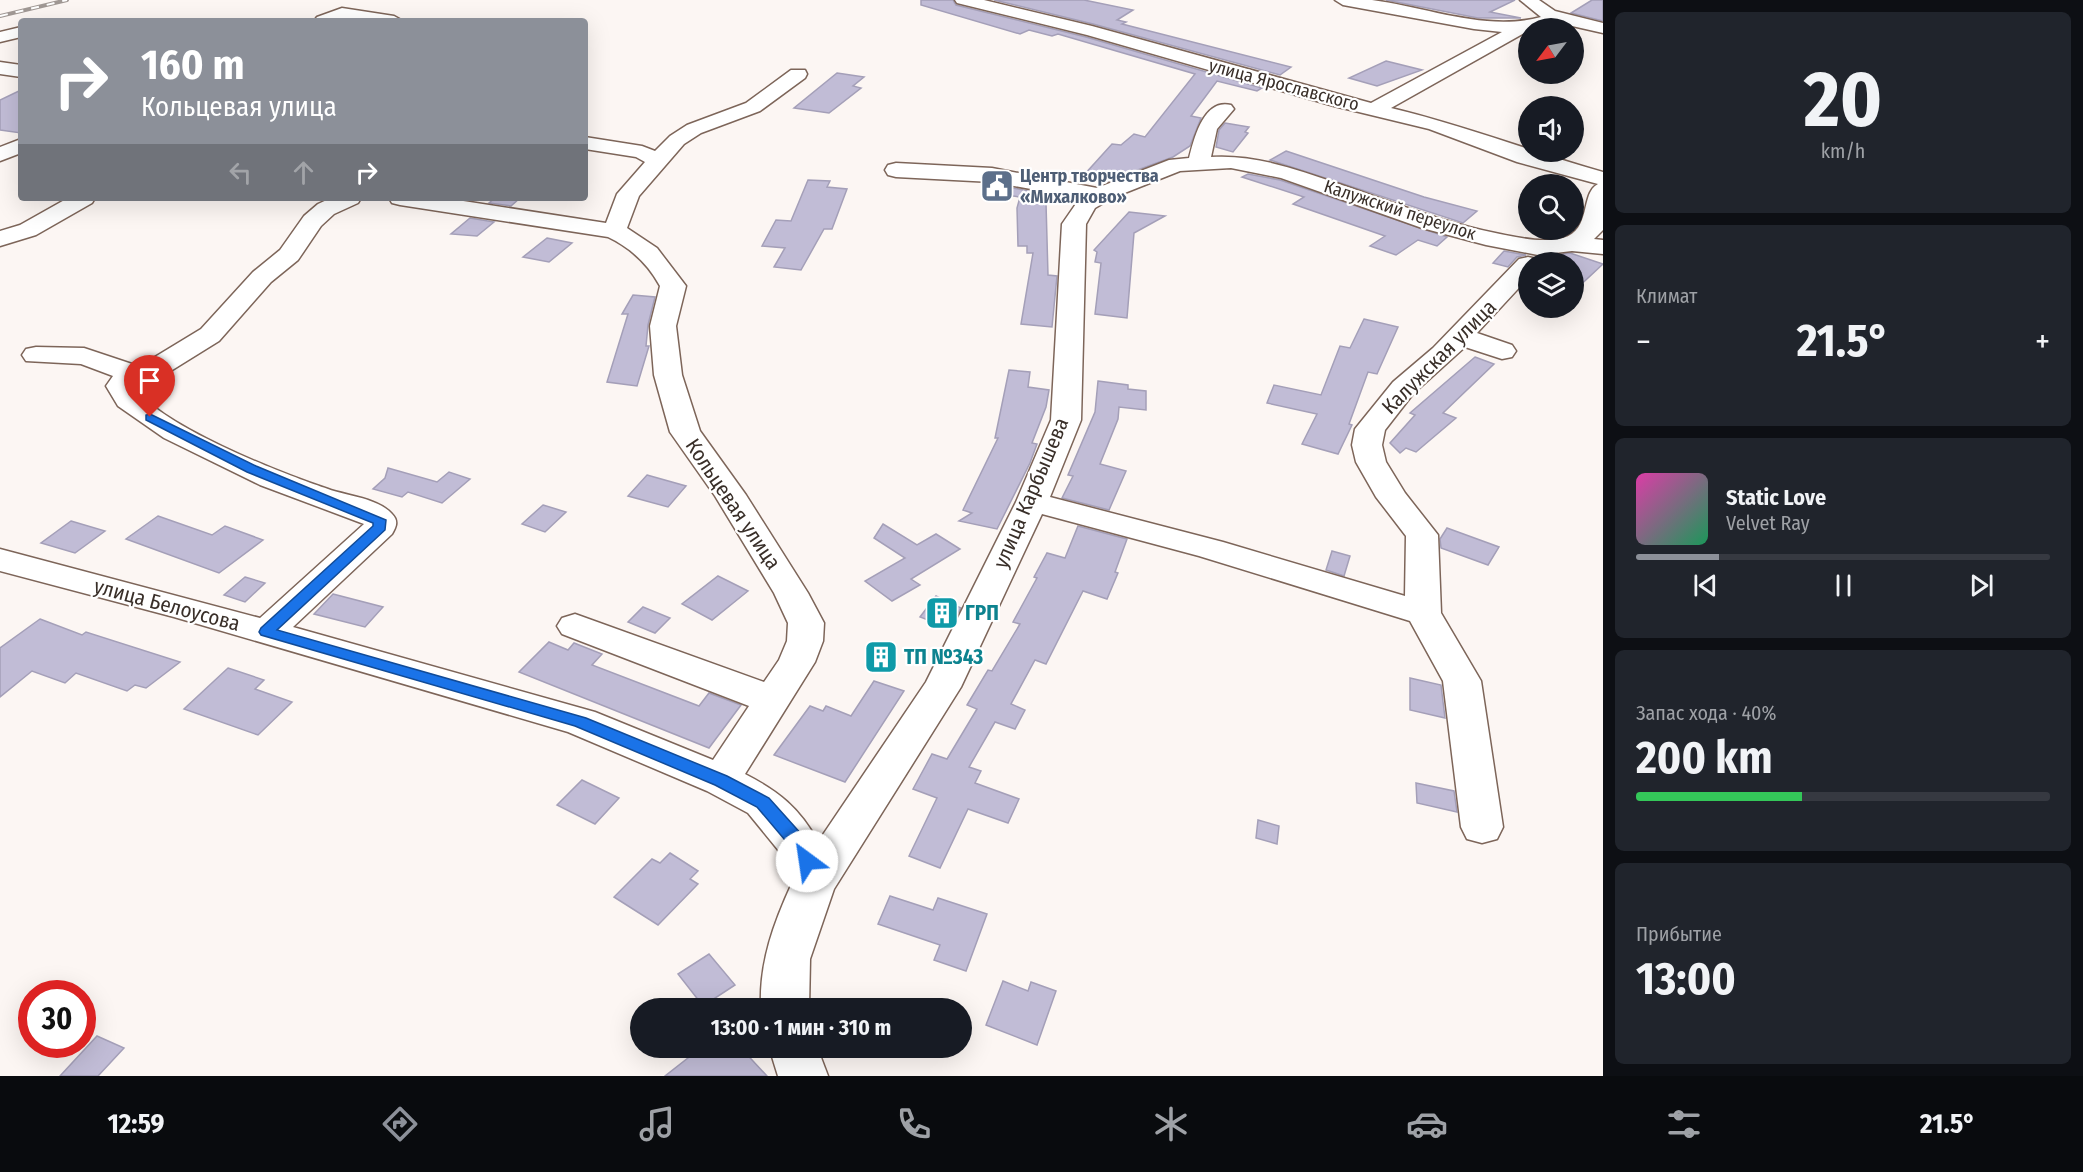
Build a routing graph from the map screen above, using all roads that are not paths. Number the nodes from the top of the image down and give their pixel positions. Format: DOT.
graph roads {
  1 [pos="963,0"];
  2 [pos="1343,0"];
  3 [pos="1528,0"];
  4 [pos="330,18"];
  5 [pos="374,18"];
  6 [pos="1557,18"];
  7 [pos="1584,24"];
  8 [pos="1518,28"];
  9 [pos="1603,28"];
  10 [pos="1518,30"];
  11 [pos="18,33"];
  12 [pos="0,37"];
  13 [pos="0,68"];
  14 [pos="18,71"];
  15 [pos="798,74"];
  16 [pos="1224,109"];
  17 [pos="1375,110"];
  18 [pos="588,143"];
  19 [pos="18,146"];
  20 [pos="0,155"];
  21 [pos="656,160"];
  22 [pos="1199,162"];
  23 [pos="18,169"];
  24 [pos="896,170"];
  25 [pos="0,177"];
  26 [pos="1603,179"];
  27 [pos="1603,190"];
  28 [pos="1099,195"];
  29 [pos="79,201"];
  30 [pos="343,201"];
  31 [pos="419,201"];
  32 [pos="614,231"];
  33 [pos="0,239"];
  34 [pos="1572,244"];
  35 [pos="1603,247"];
  36 [pos="1549,252"];
  37 [pos="1518,253"];
  38 [pos="1518,273"];
  39 [pos="1460,336"];
  40 [pos="1502,351"];
  41 [pos="36,355"];
  42 [pos="129,372"];
  43 [pos="1032,502"];
  44 [pos="0,560"];
  45 [pos="1423,613"];
  46 [pos="575,626"];
  47 [pos="266,632"];
  48 [pos="773,700"];
  49 [pos="721,780"];
  50 [pos="1482,826"];
  51 [pos="815,881"];
  52 [pos="785,998"];
  53 [pos="797,1058"];
  54 [pos="803,1076"];
  1 -- 17 [label="street, улица Ярославского"];
  2 -- 8 [label="street"];
  3 -- 6 [label="street"];
  4 -- 5 [label="street"];
  7 -- 9 [label="street"];
  10 -- 17 [label="street"];
  11 -- 12 [label="street"];
  13 -- 14 [label="street"];
  15 -- 21 [label="street"];
  16 -- 22 [label="street"];
  17 -- 26 [label="street, улица Ярославского"];
  18 -- 21 [label="street"];
  19 -- 20 [label="street"];
  21 -- 32 [label="street"];
  22 -- 28 [label="street, улица Карбышева"];
  22 -- 37 [label="street, Калужский переулок"];
  23 -- 25 [label="street"];
  24 -- 28 [label="street"];
  27 -- 34 [label="street"];
  28 -- 43 [label="street, улица Карбышева"];
  29 -- 33 [label="street"];
  30 -- 42 [label="street"];
  31 -- 32 [label="street, Кольцевая улица"];
  32 -- 48 [label="street, Кольцевая улица"];
  34 -- 35 [label="street, Калужский переулок"];
  34 -- 36 [label="street, Калужский переулок"];
  38 -- 39 [label="street, Калужская улица"];
  39 -- 40 [label="street"];
  39 -- 45 [label="street, Калужская улица"];
  41 -- 42 [label="street"];
  42 -- 47 [label="street"];
  43 -- 45 [label="street"];
  43 -- 51 [label="street, улица Карбышева"];
  44 -- 47 [label="street, улица Белоусова"];
  45 -- 50 [label="street, Калужская улица"];
  46 -- 48 [label="street"];
  47 -- 49 [label="street, улица Белоусова"];
  48 -- 49 [label="street, Кольцевая улица"];
  49 -- 51 [label="street, улица Белоусова"];
  51 -- 52 [label="street"];
  53 -- 54 [label="street"];
}
